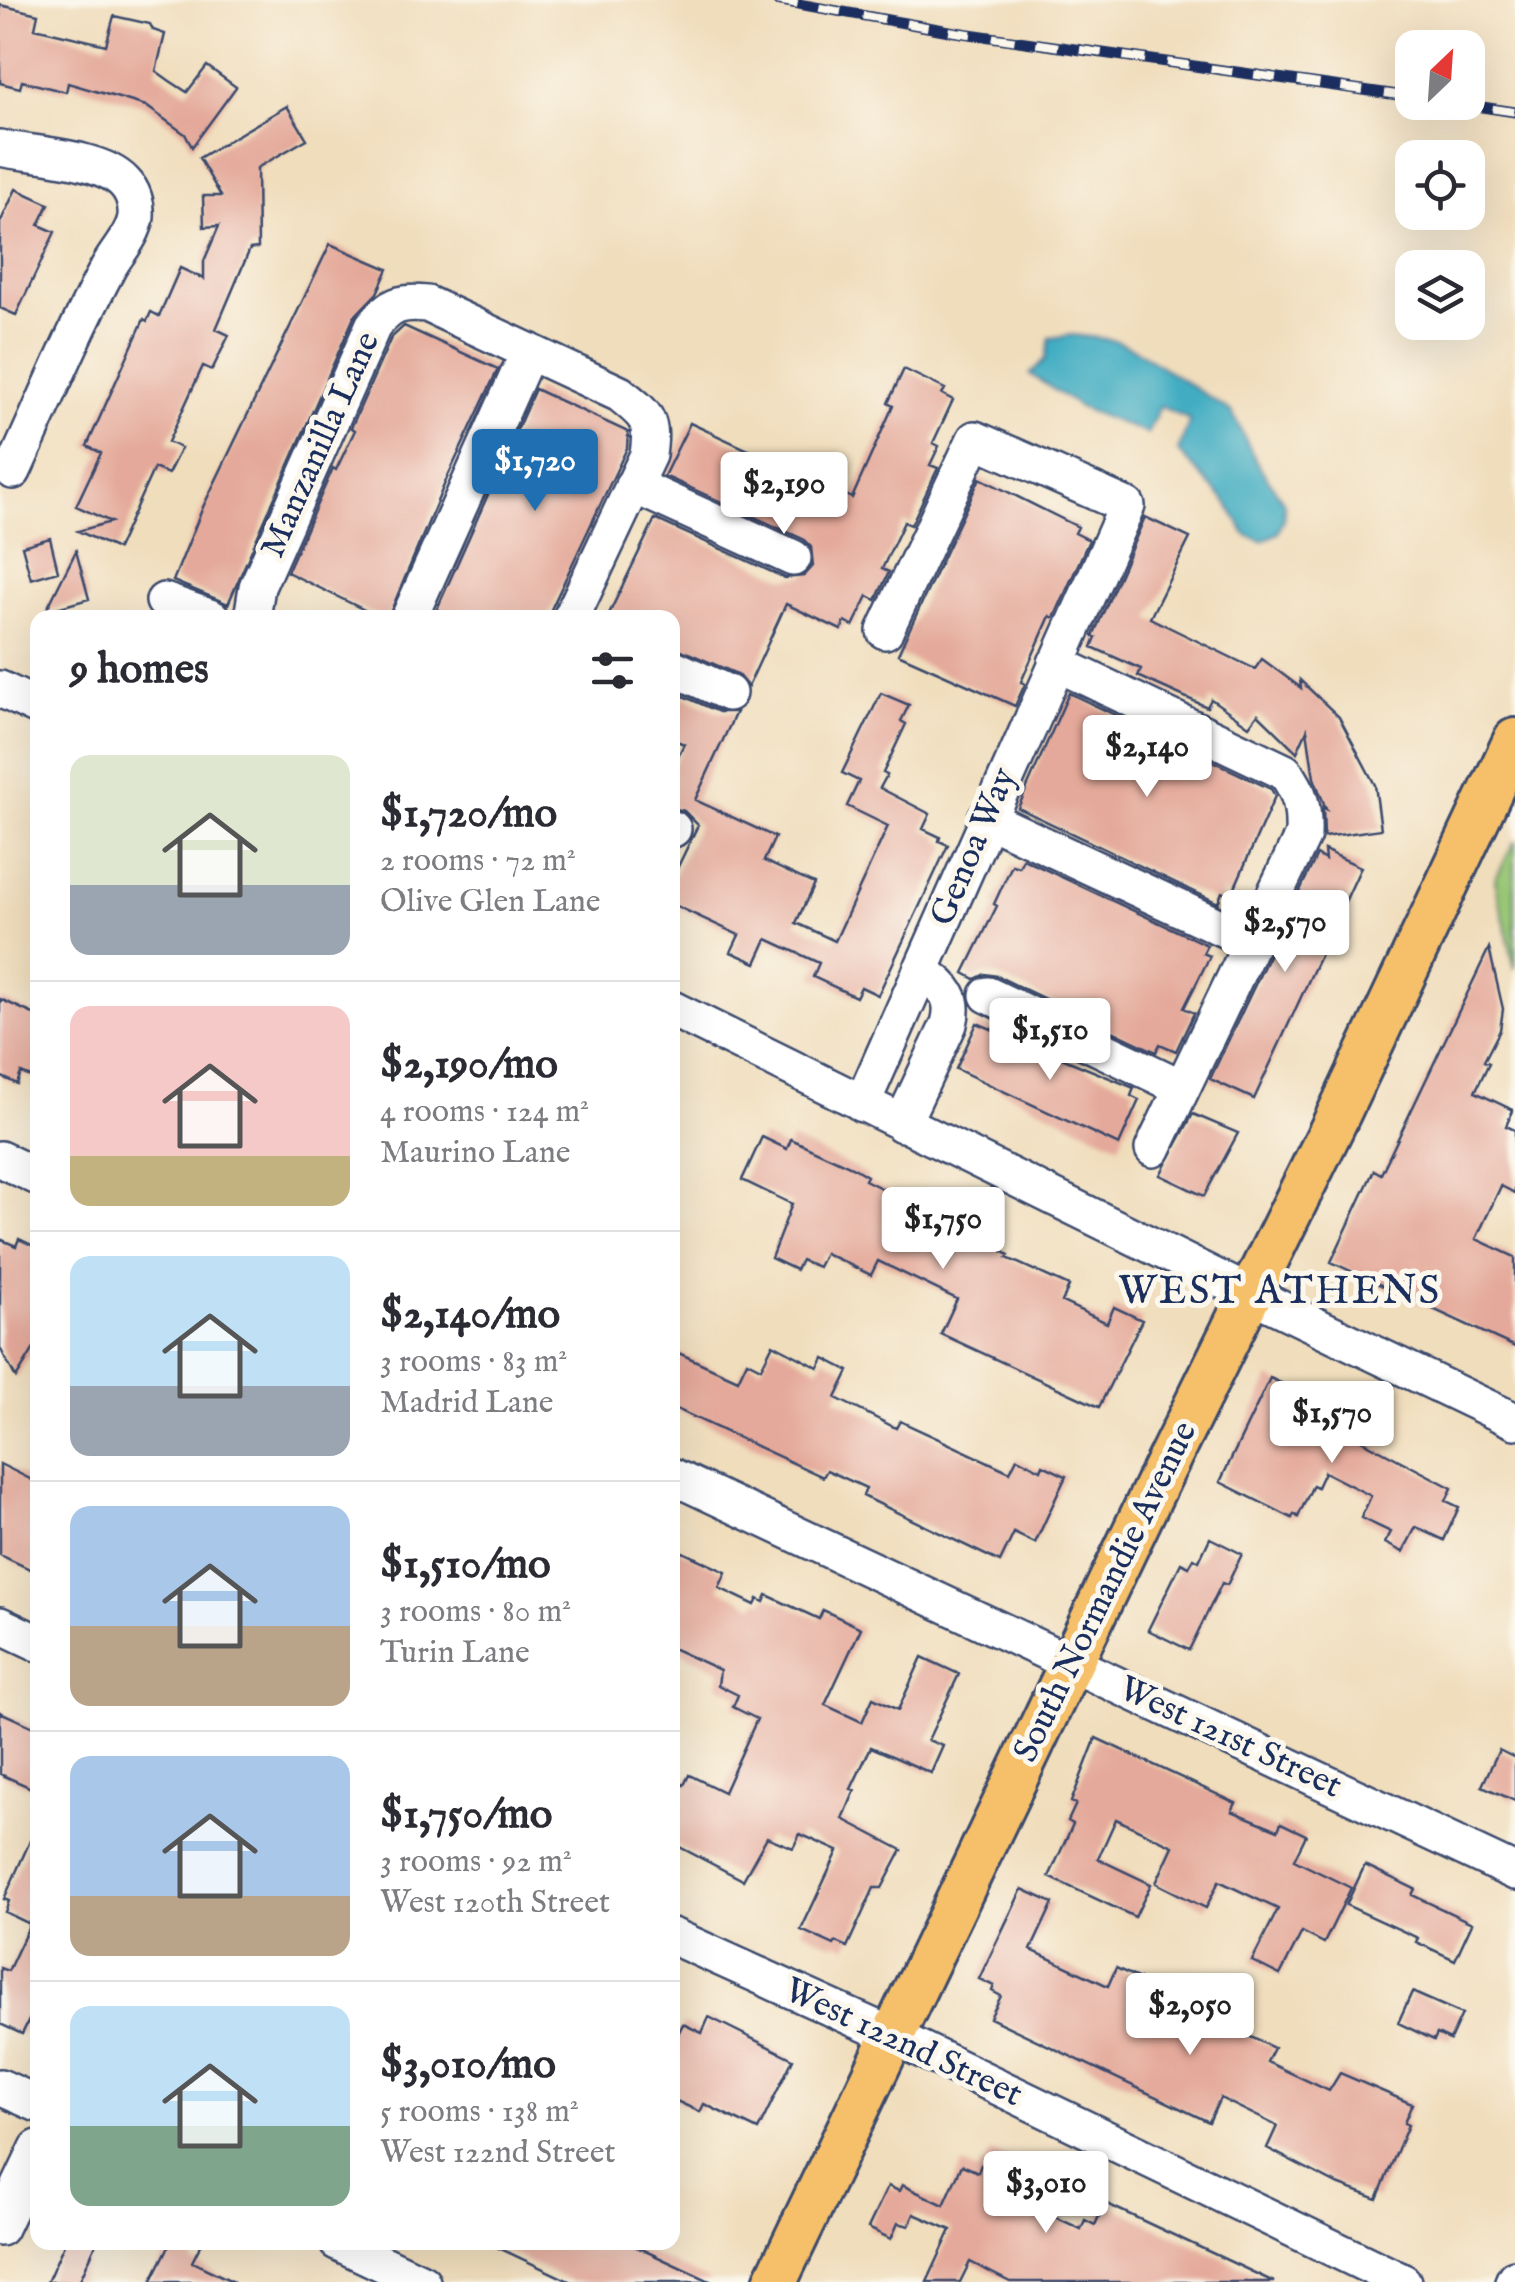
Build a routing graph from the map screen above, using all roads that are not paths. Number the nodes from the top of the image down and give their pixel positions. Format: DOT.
graph roads {
  1 [pos="0,148"];
  2 [pos="529,351"];
  3 [pos="14,471"];
  4 [pos="633,486"];
  5 [pos="793,558"];
  6 [pos="164,600"];
  7 [pos="191,610"];
  8 [pos="253,610"];
  9 [pos="413,610"];
  10 [pos="575,610"];
  11 [pos="885,631"];
  12 [pos="1056,663"];
  13 [pos="680,672"];
  14 [pos="0,689"];
  15 [pos="728,693"];
  16 [pos="30,703"];
  17 [pos="1515,740"];
  18 [pos="986,818"];
  19 [pos="1252,942"];
  20 [pos="921,970"];
  21 [pos="988,996"];
  22 [pos="680,1013"];
  23 [pos="1181,1087"];
  24 [pos="862,1104"];
  25 [pos="902,1124"];
  26 [pos="1153,1149"];
  27 [pos="0,1159"];
  28 [pos="30,1173"];
  29 [pos="1250,1294"];
  30 [pos="1515,1421"];
  31 [pos="680,1480"];
  32 [pos="0,1625"];
  33 [pos="30,1639"];
  34 [pos="1071,1664"];
  35 [pos="1515,1872"];
  36 [pos="680,1940"];
  37 [pos="893,2036"];
  38 [pos="0,2087"];
  39 [pos="30,2100"];
  40 [pos="30,2165"];
  41 [pos="0,2228"];
  42 [pos="353,2250"];
  43 [pos="422,2282"];
  44 [pos="774,2282"];
  45 [pos="1403,2282"];
  1 -- 3 [label="street"];
  2 -- 4 [label="street"];
  2 -- 8 [label="street, Manzanilla Lane"];
  2 -- 9 [label="street"];
  4 -- 5 [label="street"];
  4 -- 10 [label="street"];
  6 -- 7 [label="street"];
  11 -- 12 [label="street, Genoa Way"];
  12 -- 18 [label="street, Genoa Way"];
  12 -- 19 [label="street"];
  13 -- 15 [label="street"];
  14 -- 16 [label="street"];
  17 -- 29 [label="main road, South Normandie Avenue"];
  18 -- 19 [label="street"];
  18 -- 20 [label="street, Genoa Way"];
  19 -- 23 [label="street"];
  20 -- 24 [label="street, Genoa Way"];
  20 -- 25 [label="street, Genoa Way"];
  21 -- 23 [label="street"];
  22 -- 24 [label="street"];
  23 -- 26 [label="street"];
  24 -- 25 [label="street"];
  25 -- 29 [label="street"];
  27 -- 28 [label="street"];
  29 -- 30 [label="street"];
  29 -- 34 [label="main road, South Normandie Avenue"];
  31 -- 34 [label="street, West 121st Street"];
  32 -- 33 [label="street"];
  34 -- 35 [label="street, West 121st Street"];
  34 -- 37 [label="main road, South Normandie Avenue"];
  36 -- 37 [label="street, West 122nd Street"];
  37 -- 44 [label="main road, South Normandie Avenue"];
  37 -- 45 [label="street, West 122nd Street"];
  38 -- 39 [label="street"];
  40 -- 41 [label="street"];
  42 -- 43 [label="street"];
}
